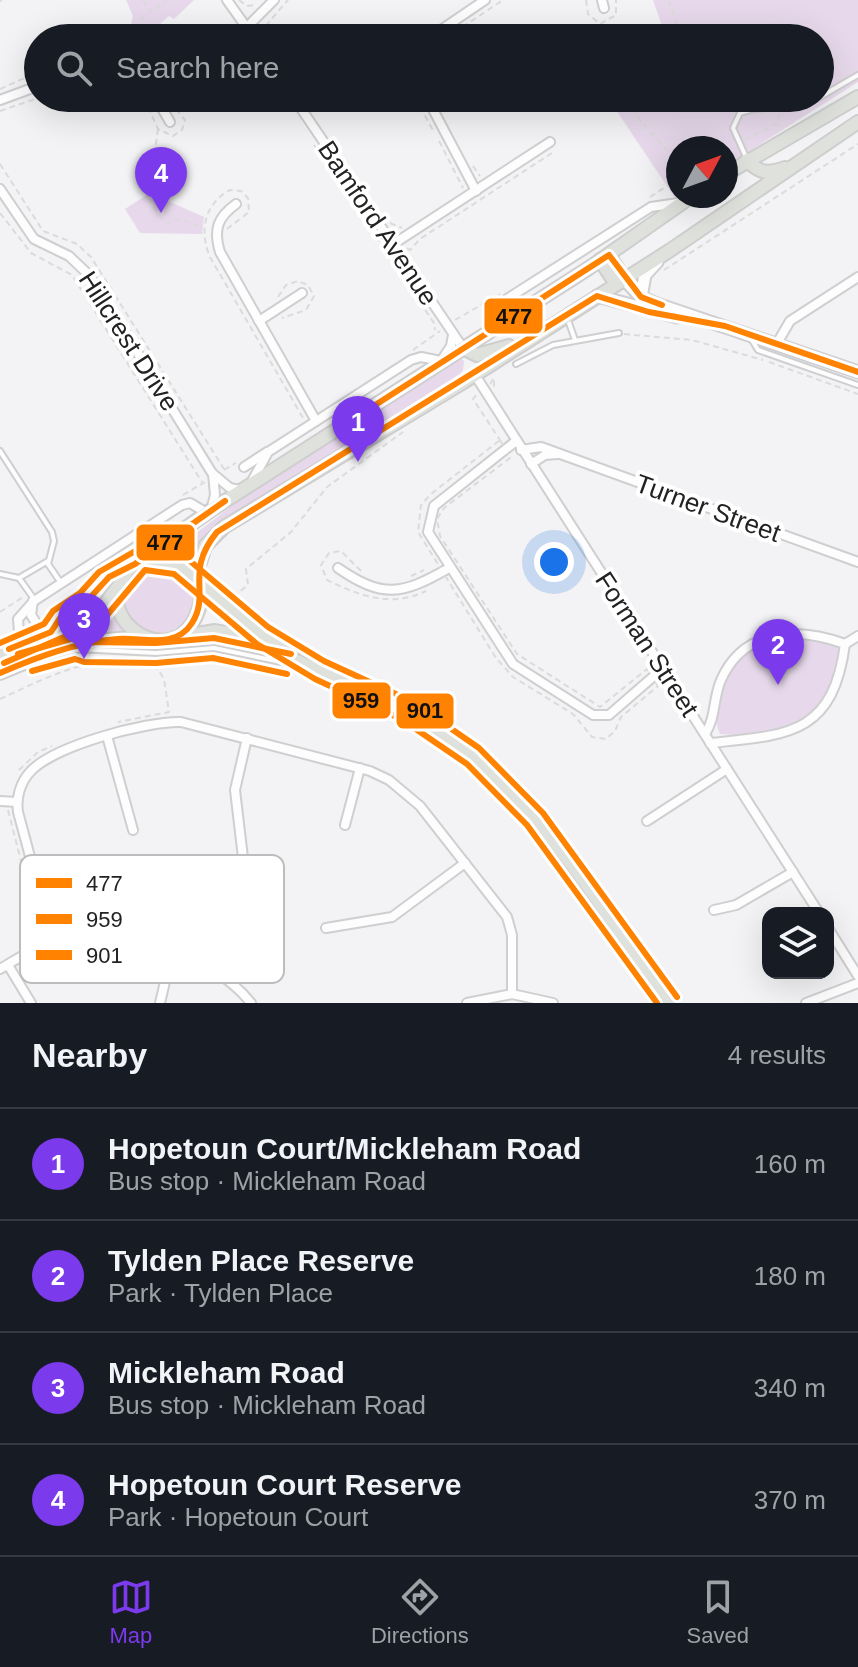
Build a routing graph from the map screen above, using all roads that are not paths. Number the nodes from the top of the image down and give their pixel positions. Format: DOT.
graph roads {
  1 [pos="227,0"];
  2 [pos="274,0"];
  3 [pos="485,0"];
  4 [pos="245,24"];
  5 [pos="250,24"];
  6 [pos="450,24"];
  7 [pos="858,75"];
  8 [pos="834,89"];
  9 [pos="24,91"];
  10 [pos="858,97"];
  11 [pos="0,100"];
  12 [pos="164,112"];
  13 [pos="303,112"];
  14 [pos="434,112"];
  15 [pos="743,112"];
  16 [pos="170,122"];
  17 [pos="858,122"];
  18 [pos="550,142"];
  19 [pos="747,160"];
  20 [pos="796,165"];
  21 [pos="738,166"];
  22 [pos="0,189"];
  23 [pos="476,191"];
  24 [pos="751,196"];
  25 [pos="236,204"];
  26 [pos="666,204"];
  27 [pos="674,208"];
  28 [pos="392,245"];
  29 [pos="669,251"];
  30 [pos="604,257"];
  31 [pos="858,277"];
  32 [pos="620,281"];
  33 [pos="302,293"];
  34 [pos="597,296"];
  35 [pos="638,302"];
  36 [pos="567,316"];
  37 [pos="259,321"];
  38 [pos="497,326"];
  39 [pos="619,333"];
  40 [pos="749,333"];
  41 [pos="538,334"];
  42 [pos="453,335"];
  43 [pos="575,340"];
  44 [pos="776,345"];
  45 [pos="463,348"];
  46 [pos="441,361"];
  47 [pos="516,364"];
  48 [pos="858,372"];
  49 [pos="475,375"];
  50 [pos="858,385"];
  51 [pos="467,388"];
  52 [pos="316,421"];
  53 [pos="516,441"];
  54 [pos="521,450"];
  55 [pos="0,451"];
  56 [pos="268,452"];
  57 [pos="558,454"];
  58 [pos="531,464"];
  59 [pos="244,467"];
  60 [pos="212,473"];
  61 [pos="246,487"];
  62 [pos="209,511"];
  63 [pos="48,561"];
  64 [pos="138,561"];
  65 [pos="858,562"];
  66 [pos="338,568"];
  67 [pos="445,570"];
  68 [pos="0,574"];
  69 [pos="19,578"];
  70 [pos="122,580"];
  71 [pos="195,580"];
  72 [pos="61,583"];
  73 [pos="34,600"];
  74 [pos="48,634"];
  75 [pos="858,636"];
  76 [pos="174,638"];
  77 [pos="152,640"];
  78 [pos="845,644"];
  79 [pos="20,645"];
  80 [pos="0,653"];
  81 [pos="80,654"];
  82 [pos="662,669"];
  83 [pos="319,670"];
  84 [pos="0,673"];
  85 [pos="705,734"];
  86 [pos="107,736"];
  87 [pos="247,738"];
  88 [pos="710,743"];
  89 [pos="360,768"];
  90 [pos="727,769"];
  91 [pos="0,801"];
  92 [pos="17,802"];
  93 [pos="647,821"];
  94 [pos="345,825"];
  95 [pos="133,830"];
  96 [pos="31,855"];
  97 [pos="243,855"];
  98 [pos="465,863"];
  99 [pos="793,872"];
  100 [pos="815,907"];
  101 [pos="714,910"];
  102 [pos="326,928"];
  103 [pos="834,938"];
  104 [pos="4,967"];
  105 [pos="858,976"];
  106 [pos="165,983"];
  107 [pos="230,983"];
  108 [pos="858,983"];
  109 [pos="512,994"];
  110 [pos="31,1003"];
  111 [pos="160,1003"];
  112 [pos="251,1003"];
  113 [pos="467,1003"];
  114 [pos="553,1003"];
  115 [pos="669,1003"];
  116 [pos="806,1003"];
  1 -- 4 [label="street"];
  2 -- 5 [label="street"];
  3 -- 6 [label="street"];
  7 -- 8 [label="lane"];
  9 -- 11 [label="street"];
  10 -- 19 [label="main road"];
  12 -- 16 [label="street"];
  13 -- 28 [label="street, Bamford Avenue"];
  14 -- 23 [label="street"];
  15 -- 19 [label="lane"];
  17 -- 20 [label="main road"];
  18 -- 23 [label="street"];
  19 -- 20 [label="main road"];
  19 -- 21 [label="main road"];
  19 -- 24 [label="main road"];
  20 -- 24 [label="main road"];
  22 -- 60 [label="street, Hillcrest Drive"];
  23 -- 28 [label="street"];
  24 -- 29 [label="main road"];
  25 -- 37 [label="street"];
  26 -- 38 [label="street"];
  27 -- 30 [label="main road"];
  28 -- 42 [label="street, Bamford Avenue"];
  29 -- 32 [label="main road"];
  29 -- 35 [label="street"];
  30 -- 32 [label="main road"];
  30 -- 38 [label="main road"];
  31 -- 44 [label="street"];
  32 -- 34 [label="main road"];
  32 -- 35 [label="street"];
  33 -- 37 [label="street"];
  34 -- 35 [label="street"];
  34 -- 36 [label="main road"];
  35 -- 40 [label="street"];
  36 -- 41 [label="main road"];
  36 -- 43 [label="lane"];
  37 -- 52 [label="street"];
  38 -- 45 [label="main road"];
  39 -- 43 [label="lane"];
  40 -- 44 [label="street"];
  40 -- 50 [label="lane"];
  41 -- 45 [label="main road"];
  41 -- 49 [label="main road"];
  42 -- 45 [label="street, Bamford Avenue"];
  42 -- 46 [label="street"];
  43 -- 47 [label="lane"];
  44 -- 48 [label="street"];
  45 -- 46 [label="main road"];
  45 -- 51 [label="main road"];
  46 -- 52 [label="street"];
  46 -- 61 [label="main road"];
  49 -- 51 [label="main road"];
  49 -- 53 [label="street, Forman Street"];
  51 -- 71 [label="main road"];
  52 -- 56 [label="street"];
  53 -- 54 [label="street, Forman Street"];
  53 -- 67 [label="street"];
  54 -- 57 [label="street, Turner Street"];
  54 -- 58 [label="street, Forman Street"];
  55 -- 63 [label="lane"];
  56 -- 59 [label="street"];
  56 -- 61 [label="street"];
  57 -- 58 [label="street"];
  57 -- 65 [label="street, Turner Street"];
  58 -- 82 [label="street, Forman Street"];
  60 -- 61 [label="street, Hillcrest Drive"];
  60 -- 62 [label="street"];
  61 -- 62 [label="main road"];
  62 -- 64 [label="main road"];
  62 -- 72 [label="street"];
  63 -- 69 [label="lane"];
  63 -- 72 [label="lane"];
  64 -- 70 [label="main road"];
  64 -- 71 [label="main road"];
  64 -- 74 [label="lane"];
  66 -- 67 [label="street"];
  67 -- 82 [label="street"];
  68 -- 69 [label="lane"];
  69 -- 73 [label="lane"];
  70 -- 74 [label="main road"];
  70 -- 77 [label="main road"];
  71 -- 76 [label="main road"];
  71 -- 83 [label="main road"];
  72 -- 73 [label="street"];
  73 -- 74 [label="street"];
  73 -- 79 [label="street"];
  74 -- 79 [label="main road"];
  75 -- 78 [label="street"];
  76 -- 77 [label="main road"];
  76 -- 83 [label="main road"];
  77 -- 81 [label="main road"];
  78 -- 85 [label="street"];
  78 -- 88 [label="street"];
  79 -- 80 [label="main road"];
  81 -- 83 [label="lane"];
  81 -- 84 [label="main road"];
  82 -- 85 [label="street, Forman Street"];
  83 -- 115 [label="main road"];
  85 -- 88 [label="street, Forman Street"];
  86 -- 87 [label="street"];
  86 -- 92 [label="street"];
  86 -- 95 [label="street"];
  87 -- 89 [label="street"];
  87 -- 97 [label="street"];
  88 -- 90 [label="street, Forman Street"];
  89 -- 94 [label="street"];
  89 -- 98 [label="street"];
  90 -- 93 [label="street"];
  90 -- 99 [label="street, Forman Street"];
  91 -- 92 [label="street"];
  92 -- 96 [label="street"];
  98 -- 102 [label="street"];
  98 -- 109 [label="street"];
  99 -- 100 [label="street, Forman Street"];
  99 -- 101 [label="street"];
  103 -- 105 [label="street"];
  104 -- 110 [label="street"];
  106 -- 111 [label="street"];
  107 -- 112 [label="street"];
  108 -- 116 [label="street"];
  109 -- 113 [label="street"];
  109 -- 114 [label="street"];
}
